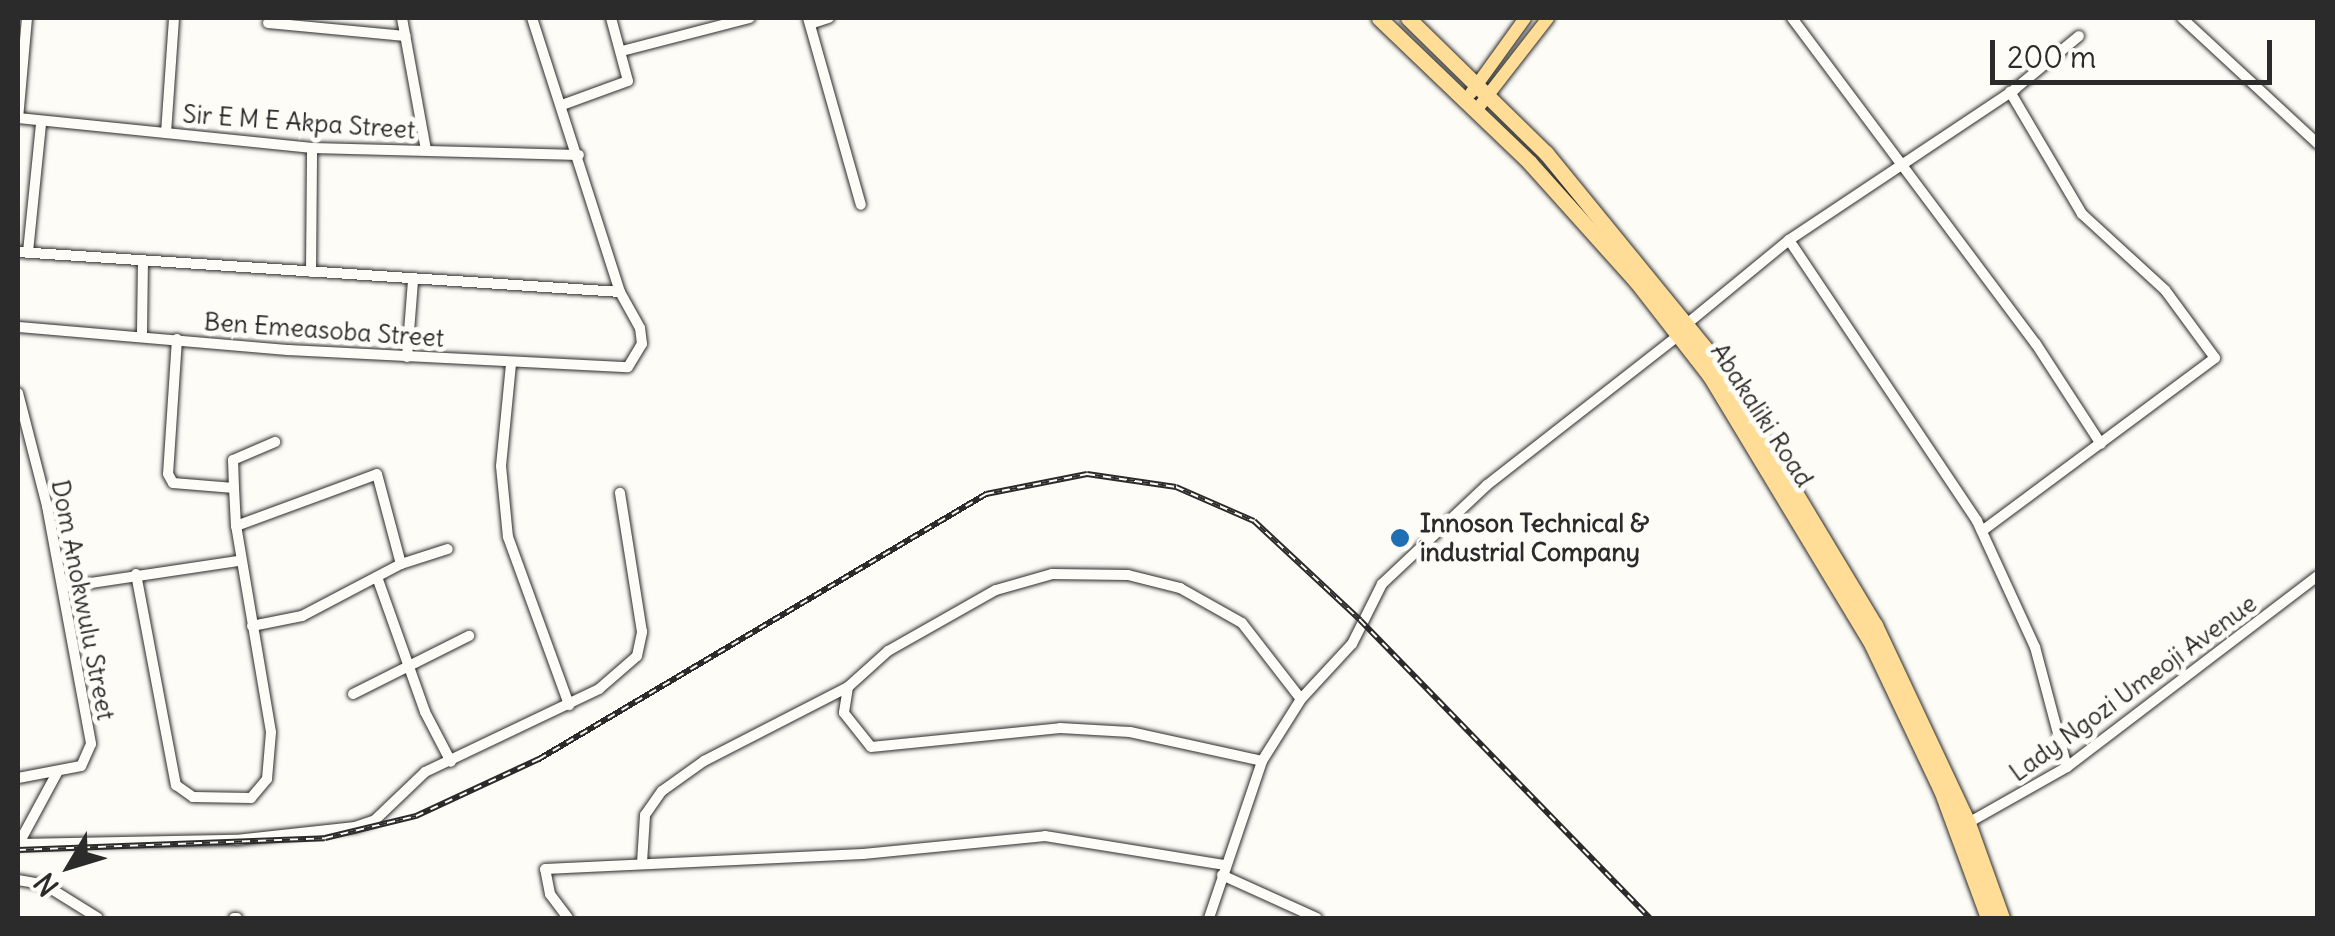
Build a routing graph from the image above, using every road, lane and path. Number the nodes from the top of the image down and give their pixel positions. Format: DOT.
graph roads {
  1 [pos="27,18"];
  2 [pos="170,18"];
  3 [pos="402,18"];
  4 [pos="532,18"];
  5 [pos="611,18"];
  6 [pos="750,18"];
  7 [pos="829,18"];
  8 [pos="1378,18"];
  9 [pos="1408,18"];
  10 [pos="1525,18"];
  11 [pos="1548,18"];
  12 [pos="1792,18"];
  13 [pos="2182,18"];
  14 [pos="809,21"];
  15 [pos="268,23"];
  16 [pos="706,23"];
  17 [pos="405,36"];
  18 [pos="2080,36"];
  19 [pos="622,51"];
  20 [pos="1484,89"];
  21 [pos="2010,92"];
  22 [pos="1472,103"];
  23 [pos="562,105"];
  24 [pos="18,118"];
  25 [pos="41,123"];
  26 [pos="166,133"];
  27 [pos="2318,144"];
  28 [pos="312,148"];
  29 [pos="426,150"];
  30 [pos="579,154"];
  31 [pos="1901,164"];
  32 [pos="861,205"];
  33 [pos="1789,240"];
  34 [pos="23,252"];
  35 [pos="143,262"];
  36 [pos="311,272"];
  37 [pos="413,280"];
  38 [pos="620,292"];
  39 [pos="18,327"];
  40 [pos="1684,329"];
  41 [pos="142,333"];
  42 [pos="177,339"];
  43 [pos="408,356"];
  44 [pos="510,364"];
  45 [pos="18,393"];
  46 [pos="274,442"];
  47 [pos="2100,444"];
  48 [pos="234,488"];
  49 [pos="620,492"];
  50 [pos="236,526"];
  51 [pos="1982,531"];
  52 [pos="448,549"];
  53 [pos="238,561"];
  54 [pos="401,564"];
  55 [pos="136,574"];
  56 [pos="2318,576"];
  57 [pos="377,577"];
  58 [pos="64,587"];
  59 [pos="252,626"];
  60 [pos="469,636"];
  61 [pos="409,669"];
  62 [pos="848,687"];
  63 [pos="353,694"];
  64 [pos="1301,699"];
  65 [pos="569,705"];
  66 [pos="1262,761"];
  67 [pos="451,762"];
  68 [pos="2067,767"];
  69 [pos="57,773"];
  70 [pos="18,778"];
  71 [pos="1968,823"];
  72 [pos="19,845"];
  73 [pos="642,863"];
  74 [pos="1223,870"];
  75 [pos="18,880"];
  76 [pos="98,918"];
  77 [pos="568,918"];
  78 [pos="1209,918"];
  79 [pos="1316,918"];
  80 [pos="1988,918"];
  81 [pos="2002,918"];
  1 -- 24 [label="street"];
  2 -- 26 [label="street"];
  3 -- 17 [label="street"];
  4 -- 23 [label="street"];
  5 -- 19 [label="street"];
  6 -- 16 [label="street"];
  7 -- 14 [label="street"];
  8 -- 22 [label="highway, Abakaliki Road"];
  9 -- 20 [label="highway, Abakaliki Road"];
  10 -- 20 [label="main road"];
  11 -- 20 [label="main road"];
  12 -- 31 [label="street"];
  13 -- 27 [label="street"];
  14 -- 32 [label="street"];
  15 -- 17 [label="street"];
  16 -- 19 [label="street"];
  17 -- 29 [label="street"];
  18 -- 21 [label="street"];
  19 -- 23 [label="street"];
  20 -- 22 [label="main road"];
  20 -- 40 [label="highway, Abakaliki Road"];
  21 -- 31 [label="street"];
  21 -- 47 [label="street"];
  22 -- 40 [label="highway, Abakaliki Road"];
  23 -- 30 [label="street"];
  24 -- 25 [label="street, Sir E M E Akpa Street"];
  25 -- 26 [label="street, Sir E M E Akpa Street"];
  25 -- 34 [label="street"];
  26 -- 28 [label="street, Sir E M E Akpa Street"];
  28 -- 29 [label="street, Sir E M E Akpa Street"];
  28 -- 36 [label="street"];
  29 -- 30 [label="street, Sir E M E Akpa Street"];
  30 -- 38 [label="street"];
  31 -- 33 [label="street"];
  31 -- 47 [label="street"];
  33 -- 40 [label="street"];
  33 -- 51 [label="street"];
  34 -- 35 [label="street"];
  35 -- 36 [label="street"];
  35 -- 41 [label="street"];
  36 -- 37 [label="street"];
  37 -- 38 [label="street"];
  37 -- 43 [label="street"];
  38 -- 44 [label="street, Ben Emeasoba Street"];
  39 -- 41 [label="street, Ben Emeasoba Street"];
  40 -- 64 [label="street"];
  40 -- 71 [label="highway, Abakaliki Road"];
  40 -- 80 [label="highway, Abakaliki Road"];
  41 -- 42 [label="street, Ben Emeasoba Street"];
  42 -- 43 [label="street, Ben Emeasoba Street"];
  42 -- 48 [label="street"];
  43 -- 44 [label="street, Ben Emeasoba Street"];
  44 -- 65 [label="street"];
  45 -- 58 [label="street, Dom Anokwulu Street"];
  46 -- 48 [label="street"];
  47 -- 51 [label="street"];
  48 -- 50 [label="street"];
  49 -- 65 [label="street"];
  50 -- 53 [label="street"];
  50 -- 54 [label="street"];
  51 -- 68 [label="street"];
  52 -- 54 [label="street"];
  53 -- 55 [label="street"];
  53 -- 59 [label="street"];
  54 -- 57 [label="street"];
  55 -- 58 [label="street"];
  55 -- 59 [label="street"];
  56 -- 68 [label="street, Lady Ngozi Umeoji Avenue"];
  57 -- 59 [label="street"];
  57 -- 61 [label="street"];
  58 -- 69 [label="street, Dom Anokwulu Street"];
  60 -- 61 [label="street"];
  61 -- 63 [label="street"];
  61 -- 67 [label="street"];
  62 -- 64 [label="street"];
  62 -- 66 [label="street"];
  62 -- 73 [label="street"];
  64 -- 66 [label="street"];
  65 -- 67 [label="street"];
  66 -- 74 [label="street"];
  67 -- 72 [label="street"];
  68 -- 71 [label="street, Lady Ngozi Umeoji Avenue"];
  69 -- 70 [label="street"];
  69 -- 72 [label="street, Dom Anokwulu Street"];
  71 -- 81 [label="highway, Abakaliki Road"];
  73 -- 74 [label="street"];
  73 -- 77 [label="street"];
  74 -- 78 [label="street"];
  74 -- 79 [label="street"];
  75 -- 76 [label="street"];
}
